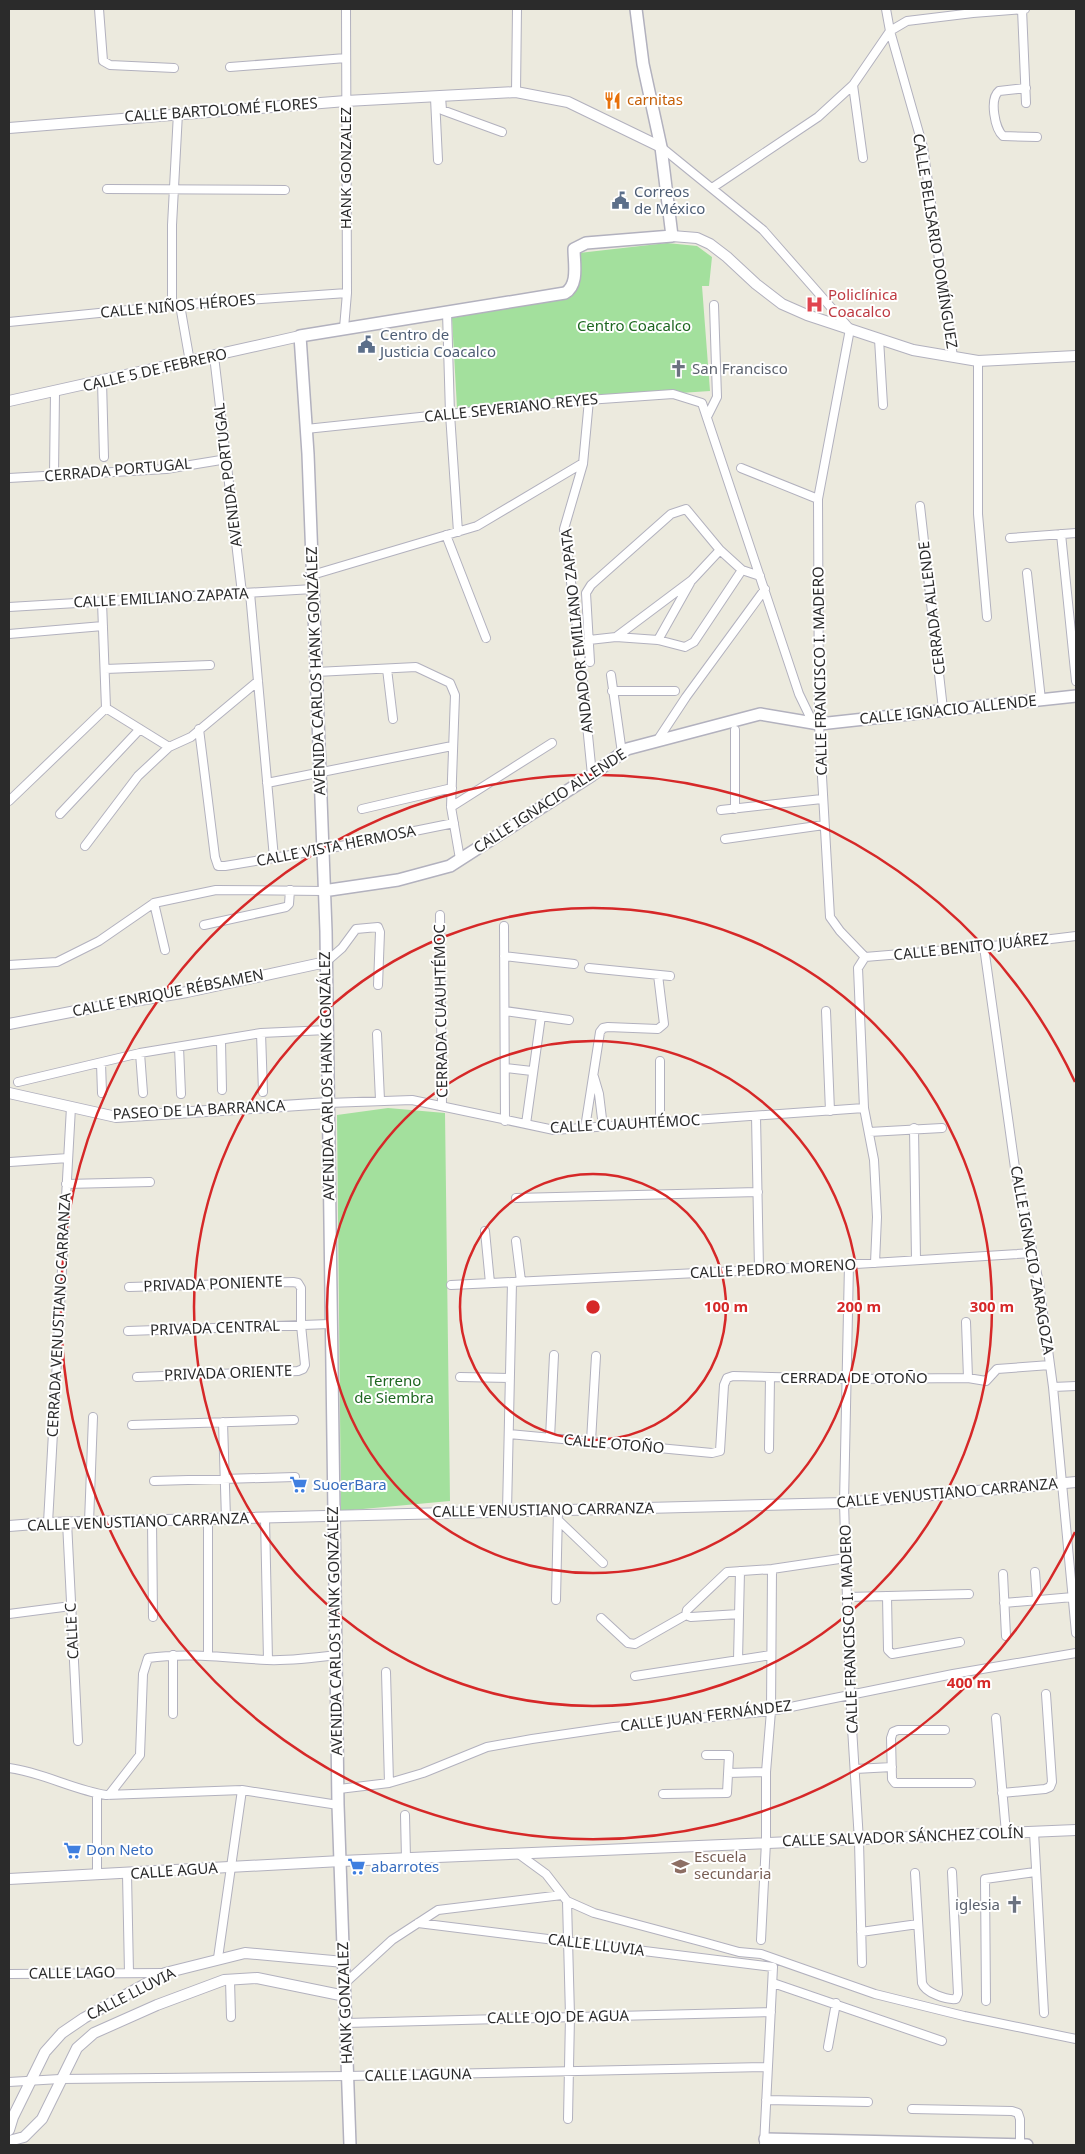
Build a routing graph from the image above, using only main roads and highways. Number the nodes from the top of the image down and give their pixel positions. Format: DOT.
graph roads {
  1 [pos="636,9"];
  2 [pos="1076,696"];
  3 [pos="323,890"];
  4 [pos="340,1861"];
  5 [pos="764,2142"];
  6 [pos="350,2145"];
  7 [pos="1020,2145"];
  8 [pos="1026,2145"];
  1 -- 3 [label="main road, AVENIDA CARLOS HANK GONZÁLEZ"];
  2 -- 3 [label="main road, CALLE IGNACIO ALLENDE"];
  3 -- 4 [label="main road, AVENIDA CARLOS HANK GONZÁLEZ"];
  4 -- 6 [label="main road, HANK GONZALEZ"];
  5 -- 7 [label="main road"];
  7 -- 8 [label="main road"];
}
